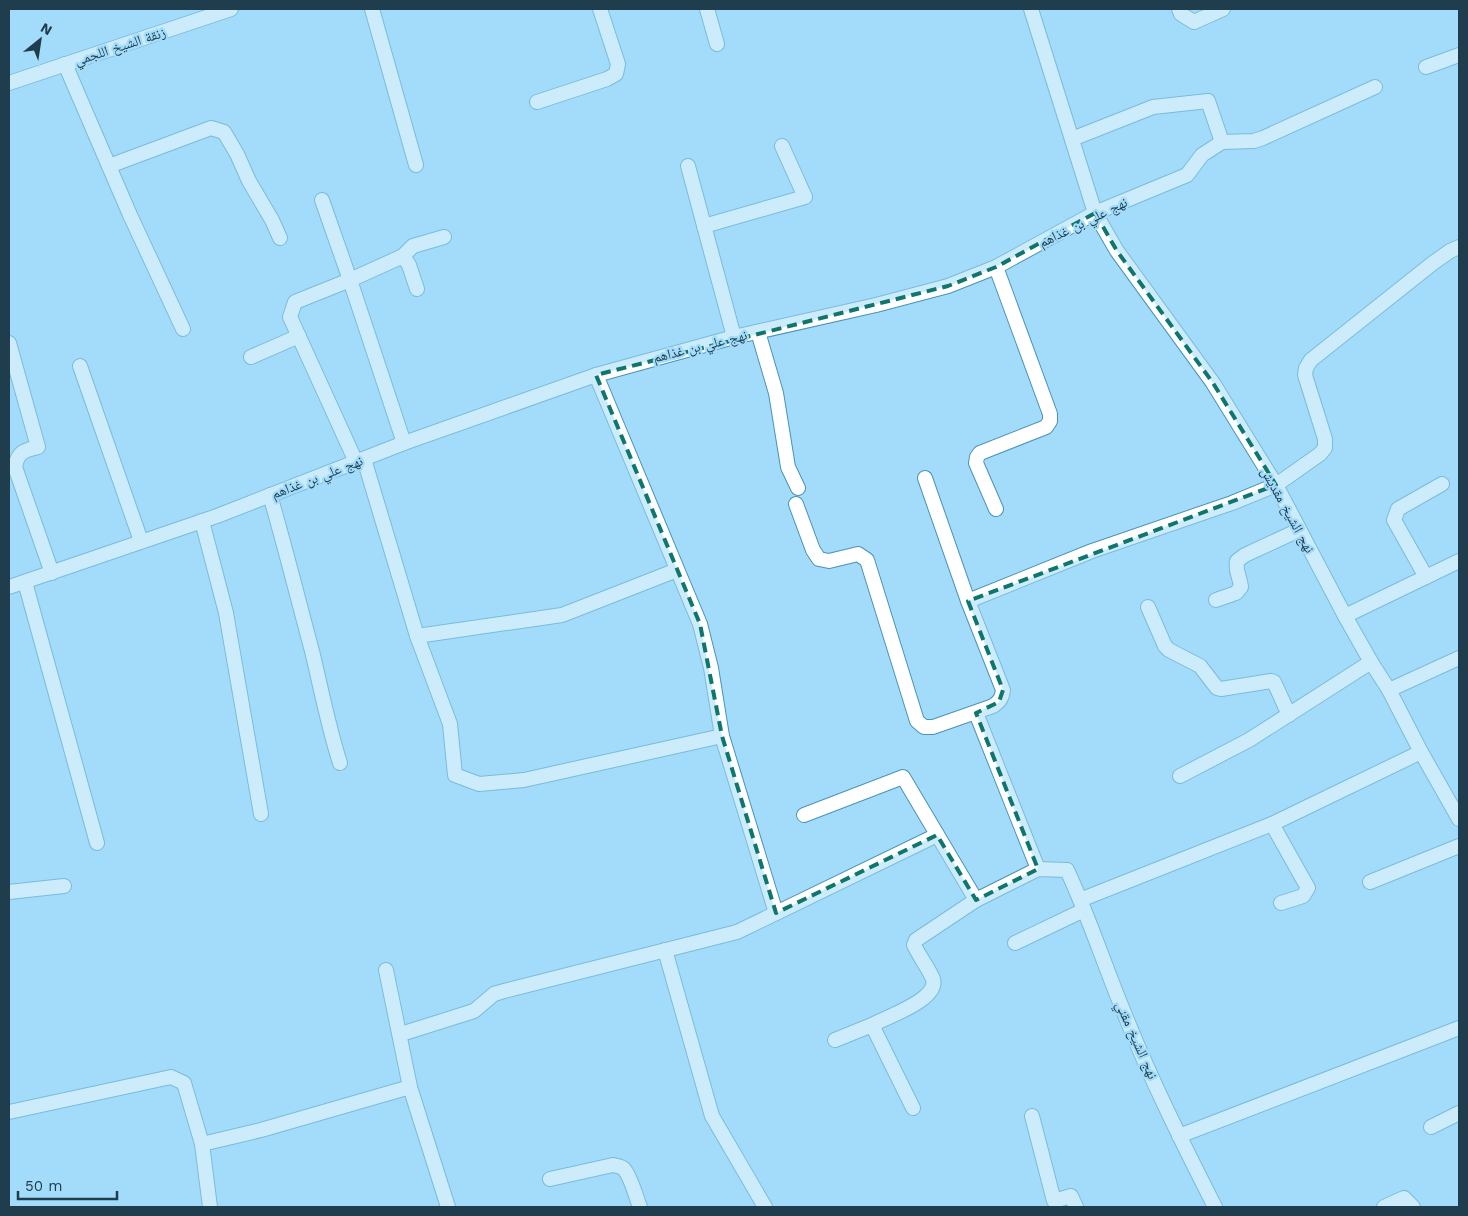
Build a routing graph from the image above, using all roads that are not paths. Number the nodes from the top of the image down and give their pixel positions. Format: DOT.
graph roads {
  1 [pos="231,9"];
  2 [pos="372,9"];
  3 [pos="600,9"];
  4 [pos="707,9"];
  5 [pos="1031,9"];
  6 [pos="1179,9"];
  7 [pos="1223,9"];
  8 [pos="717,44"];
  9 [pos="1459,55"];
  10 [pos="65,64"];
  11 [pos="1426,68"];
  12 [pos="9,83"];
  13 [pos="1375,87"];
  14 [pos="537,102"];
  15 [pos="1072,138"];
  16 [pos="1222,142"];
  17 [pos="782,146"];
  18 [pos="416,165"];
  19 [pos="108,166"];
  20 [pos="688,166"];
  21 [pos="322,200"];
  22 [pos="1095,213"];
  23 [pos="704,226"];
  24 [pos="444,237"];
  25 [pos="280,238"];
  26 [pos="1459,247"];
  27 [pos="404,256"];
  28 [pos="996,267"];
  29 [pos="350,280"];
  30 [pos="417,289"];
  31 [pos="183,329"];
  32 [pos="758,332"];
  33 [pos="299,336"];
  34 [pos="734,338"];
  35 [pos="9,343"];
  36 [pos="251,356"];
  37 [pos="80,366"];
  38 [pos="596,375"];
  39 [pos="404,443"];
  40 [pos="360,461"];
  41 [pos="924,478"];
  42 [pos="1442,484"];
  43 [pos="1276,485"];
  44 [pos="798,488"];
  45 [pos="270,495"];
  46 [pos="796,504"];
  47 [pos="996,509"];
  48 [pos="202,521"];
  49 [pos="1300,530"];
  50 [pos="141,541"];
  51 [pos="1459,561"];
  52 [pos="677,570"];
  53 [pos="52,573"];
  54 [pos="1426,577"];
  55 [pos="25,582"];
  56 [pos="9,587"];
  57 [pos="1216,600"];
  58 [pos="968,601"];
  59 [pos="1148,607"];
  60 [pos="1345,616"];
  61 [pos="417,636"];
  62 [pos="1459,658"];
  63 [pos="1371,662"];
  64 [pos="1389,690"];
  65 [pos="976,713"];
  66 [pos="1289,714"];
  67 [pos="722,736"];
  68 [pos="1420,752"];
  69 [pos="340,762"];
  70 [pos="1180,776"];
  71 [pos="261,814"];
  72 [pos="804,815"];
  73 [pos="1459,817"];
  74 [pos="1272,824"];
  75 [pos="937,835"];
  76 [pos="97,843"];
  77 [pos="1459,846"];
  78 [pos="1038,869"];
  79 [pos="1370,882"];
  80 [pos="64,886"];
  81 [pos="9,892"];
  82 [pos="976,900"];
  83 [pos="1281,903"];
  84 [pos="1082,905"];
  85 [pos="776,913"];
  86 [pos="1014,943"];
  87 [pos="665,950"];
  88 [pos="386,970"];
  89 [pos="872,1025"];
  90 [pos="1459,1028"];
  91 [pos="400,1034"];
  92 [pos="834,1040"];
  93 [pos="410,1087"];
  94 [pos="913,1108"];
  95 [pos="9,1112"];
  96 [pos="1459,1113"];
  97 [pos="1032,1116"];
  98 [pos="1431,1127"];
  99 [pos="1180,1136"];
  100 [pos="202,1144"];
  101 [pos="550,1179"];
  102 [pos="210,1207"];
  103 [pos="448,1207"];
  104 [pos="640,1207"];
  105 [pos="765,1207"];
  106 [pos="1076,1207"];
  107 [pos="1215,1207"];
  108 [pos="1384,1207"];
  109 [pos="1413,1207"];
  1 -- 10 [label="street, زنقة الشيخ اللجمي"];
  2 -- 18 [label="street"];
  3 -- 14 [label="street"];
  4 -- 8 [label="street"];
  5 -- 15 [label="street, نهج الشيخ مقديش"];
  6 -- 7 [label="street"];
  9 -- 11 [label="street"];
  10 -- 12 [label="street, زنقة الشيخ اللجمي"];
  10 -- 19 [label="street"];
  13 -- 16 [label="street"];
  15 -- 16 [label="street"];
  15 -- 22 [label="street, نهج الشيخ مقديش"];
  16 -- 22 [label="street, نهج علي بن غذاهم"];
  17 -- 23 [label="street"];
  19 -- 25 [label="street"];
  19 -- 31 [label="street"];
  20 -- 23 [label="street"];
  21 -- 29 [label="street"];
  22 -- 28 [label="street, نهج علي بن غذاهم"];
  22 -- 43 [label="street, نهج الشيخ مقديش"];
  23 -- 34 [label="street"];
  24 -- 27 [label="street"];
  26 -- 43 [label="street"];
  27 -- 29 [label="street"];
  27 -- 30 [label="street"];
  28 -- 32 [label="street, نهج علي بن غذاهم"];
  28 -- 47 [label="street"];
  29 -- 33 [label="street"];
  29 -- 39 [label="street"];
  32 -- 34 [label="street, نهج علي بن غذاهم"];
  32 -- 44 [label="street"];
  33 -- 36 [label="street"];
  33 -- 40 [label="street"];
  34 -- 38 [label="street, نهج علي بن غذاهم"];
  35 -- 53 [label="street"];
  37 -- 50 [label="street"];
  38 -- 39 [label="street, نهج علي بن غذاهم"];
  38 -- 52 [label="street"];
  39 -- 40 [label="street, نهج علي بن غذاهم"];
  40 -- 45 [label="street, نهج علي بن غذاهم"];
  40 -- 61 [label="street"];
  41 -- 58 [label="street"];
  42 -- 54 [label="street"];
  43 -- 49 [label="street, نهج الشيخ مقديش"];
  43 -- 58 [label="street"];
  45 -- 48 [label="street, نهج علي بن غذاهم"];
  45 -- 69 [label="street"];
  46 -- 65 [label="street"];
  48 -- 50 [label="street, نهج علي بن غذاهم"];
  48 -- 71 [label="street"];
  49 -- 57 [label="street"];
  49 -- 60 [label="street, نهج الشيخ مقديش"];
  50 -- 53 [label="street, نهج علي بن غذاهم"];
  51 -- 54 [label="street"];
  52 -- 61 [label="street"];
  52 -- 67 [label="street"];
  53 -- 55 [label="street, نهج علي بن غذاهم"];
  54 -- 60 [label="street"];
  55 -- 56 [label="street, نهج علي بن غذاهم"];
  55 -- 76 [label="street"];
  58 -- 65 [label="street"];
  59 -- 66 [label="street"];
  60 -- 63 [label="street, نهج الشيخ مقديش"];
  61 -- 67 [label="street"];
  62 -- 64 [label="street"];
  63 -- 64 [label="street, نهج الشيخ مقديش"];
  63 -- 66 [label="street"];
  64 -- 68 [label="street, نهج الشيخ مقديش"];
  65 -- 78 [label="street"];
  66 -- 70 [label="street"];
  67 -- 85 [label="street"];
  68 -- 73 [label="street, نهج الشيخ مقديش"];
  68 -- 74 [label="street"];
  72 -- 75 [label="street"];
  74 -- 83 [label="street"];
  74 -- 84 [label="street"];
  75 -- 82 [label="street"];
  75 -- 85 [label="street"];
  77 -- 79 [label="street"];
  78 -- 82 [label="street"];
  78 -- 84 [label="street, نهج الشيخ مقني"];
  80 -- 81 [label="street"];
  82 -- 89 [label="street"];
  84 -- 86 [label="street"];
  84 -- 99 [label="street, نهج الشيخ مقني"];
  85 -- 87 [label="street"];
  87 -- 91 [label="street"];
  87 -- 105 [label="street"];
  88 -- 91 [label="street"];
  89 -- 92 [label="street"];
  89 -- 94 [label="street"];
  90 -- 99 [label="street"];
  91 -- 93 [label="street"];
  93 -- 100 [label="street"];
  93 -- 103 [label="street"];
  95 -- 100 [label="street"];
  96 -- 98 [label="street"];
  97 -- 106 [label="street"];
  99 -- 107 [label="street, نهج الشيخ مقني"];
  100 -- 102 [label="street"];
  101 -- 104 [label="street"];
  108 -- 109 [label="street"];
}
